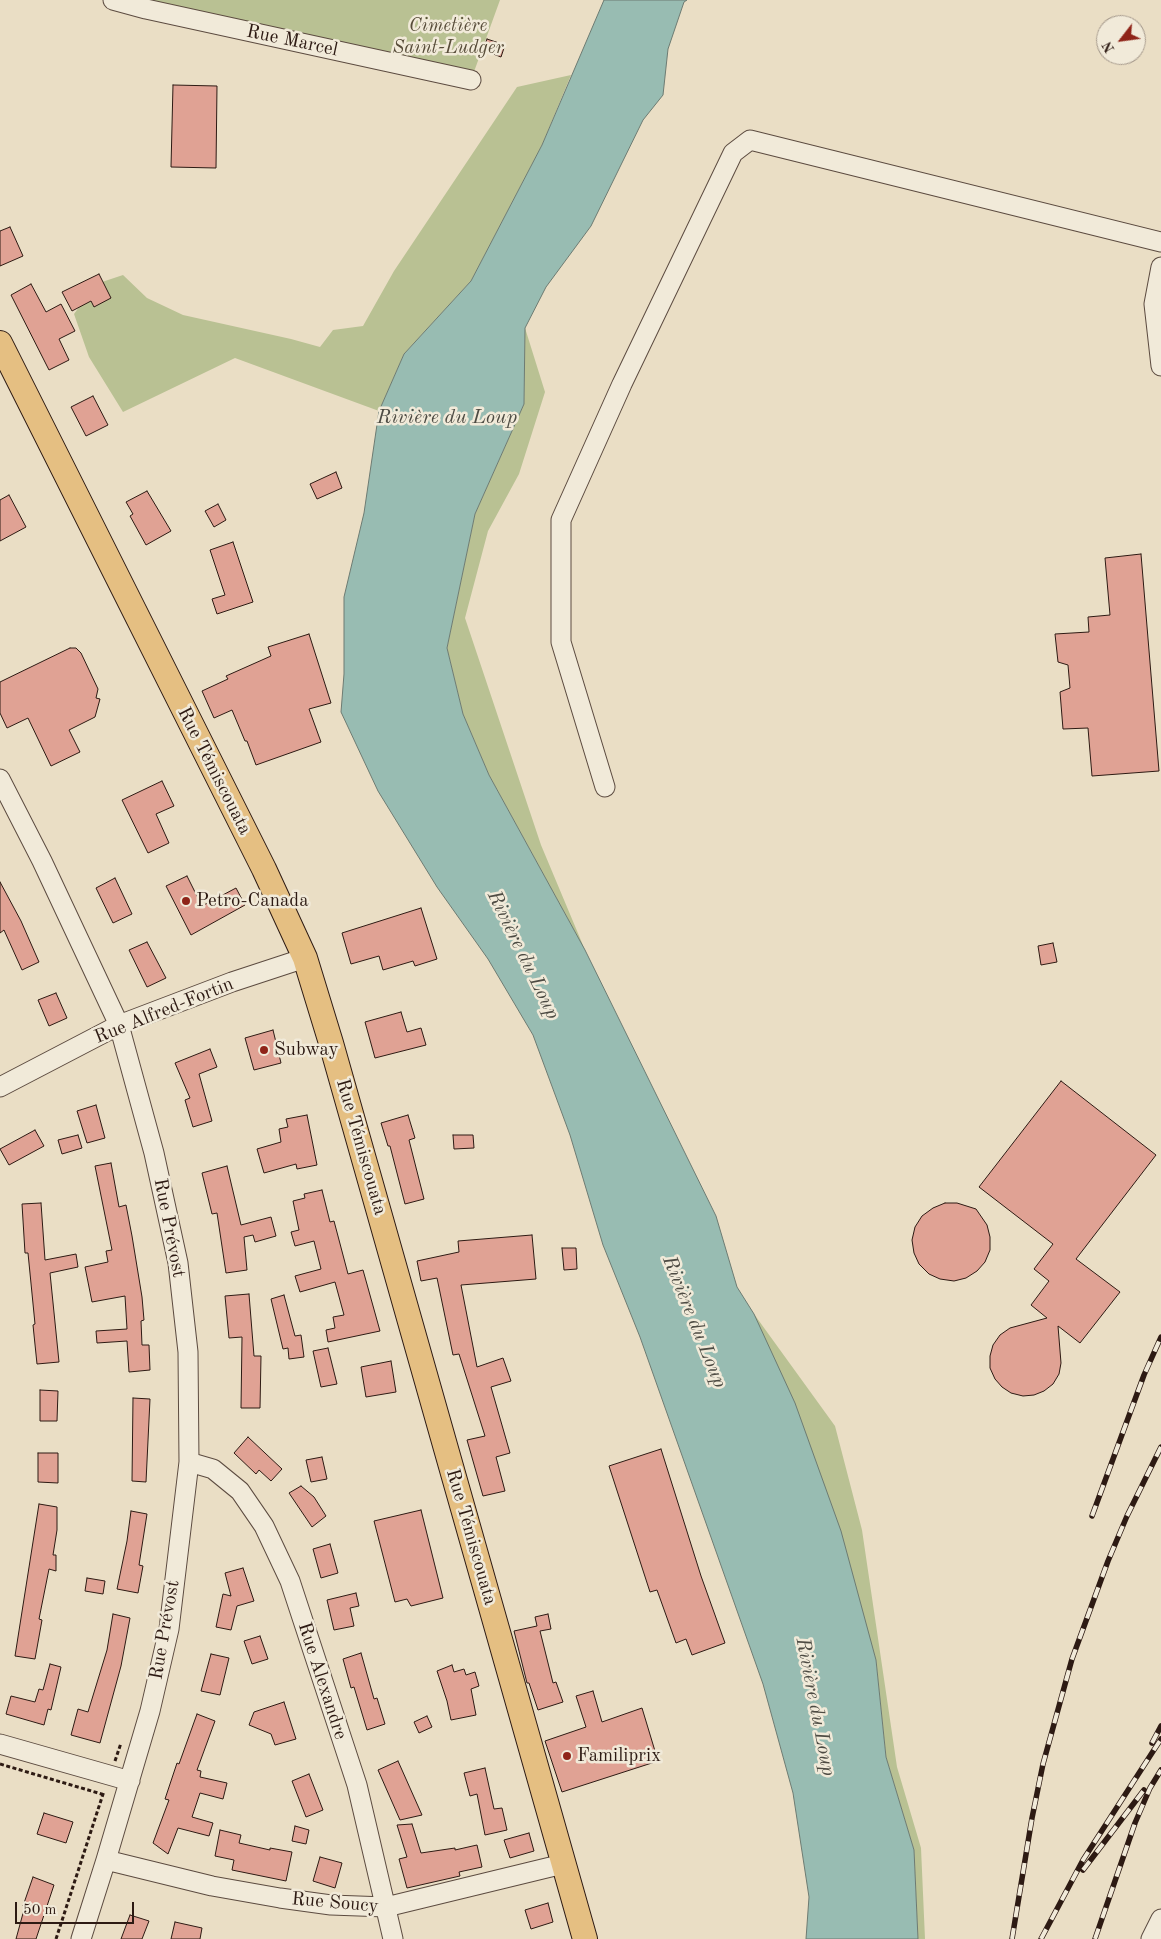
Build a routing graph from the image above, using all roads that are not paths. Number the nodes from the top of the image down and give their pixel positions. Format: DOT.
graph roads {
  1 [pos="113,0"];
  2 [pos="471,80"];
  3 [pos="1161,242"];
  4 [pos="1161,267"];
  5 [pos="0,343"];
  6 [pos="1161,366"];
  7 [pos="0,780"];
  8 [pos="605,787"];
  9 [pos="305,958"];
  10 [pos="119,1025"];
  11 [pos="0,1087"];
  12 [pos="189,1462"];
  13 [pos="0,1744"];
  14 [pos="130,1782"];
  15 [pos="106,1860"];
  16 [pos="563,1864"];
  17 [pos="386,1908"];
  18 [pos="1161,1919"];
  19 [pos="81,1939"];
  20 [pos="393,1939"];
  21 [pos="585,1939"];
  22 [pos="1152,1939"];
  1 -- 2 [label="street, Rue Marcel"];
  3 -- 8 [label="street"];
  4 -- 6 [label="street"];
  5 -- 9 [label="main road, Rue Témiscouata"];
  7 -- 10 [label="street, Rue Prévost"];
  9 -- 10 [label="street, Rue Alfred-Fortin"];
  9 -- 16 [label="main road, Rue Témiscouata"];
  10 -- 11 [label="street, Rue Alfred-Fortin"];
  10 -- 12 [label="street, Rue Prévost"];
  12 -- 14 [label="street, Rue Prévost"];
  12 -- 17 [label="street, Rue Alexandre"];
  13 -- 14 [label="street"];
  14 -- 15 [label="street, Rue Prévost"];
  15 -- 17 [label="street, Rue Soucy"];
  15 -- 19 [label="street, Rue Prévost"];
  16 -- 17 [label="street, Rue Soucy"];
  16 -- 21 [label="main road, Rue Témiscouata"];
  17 -- 20 [label="street, Rue Alexandre"];
  18 -- 22 [label="street"];
}
